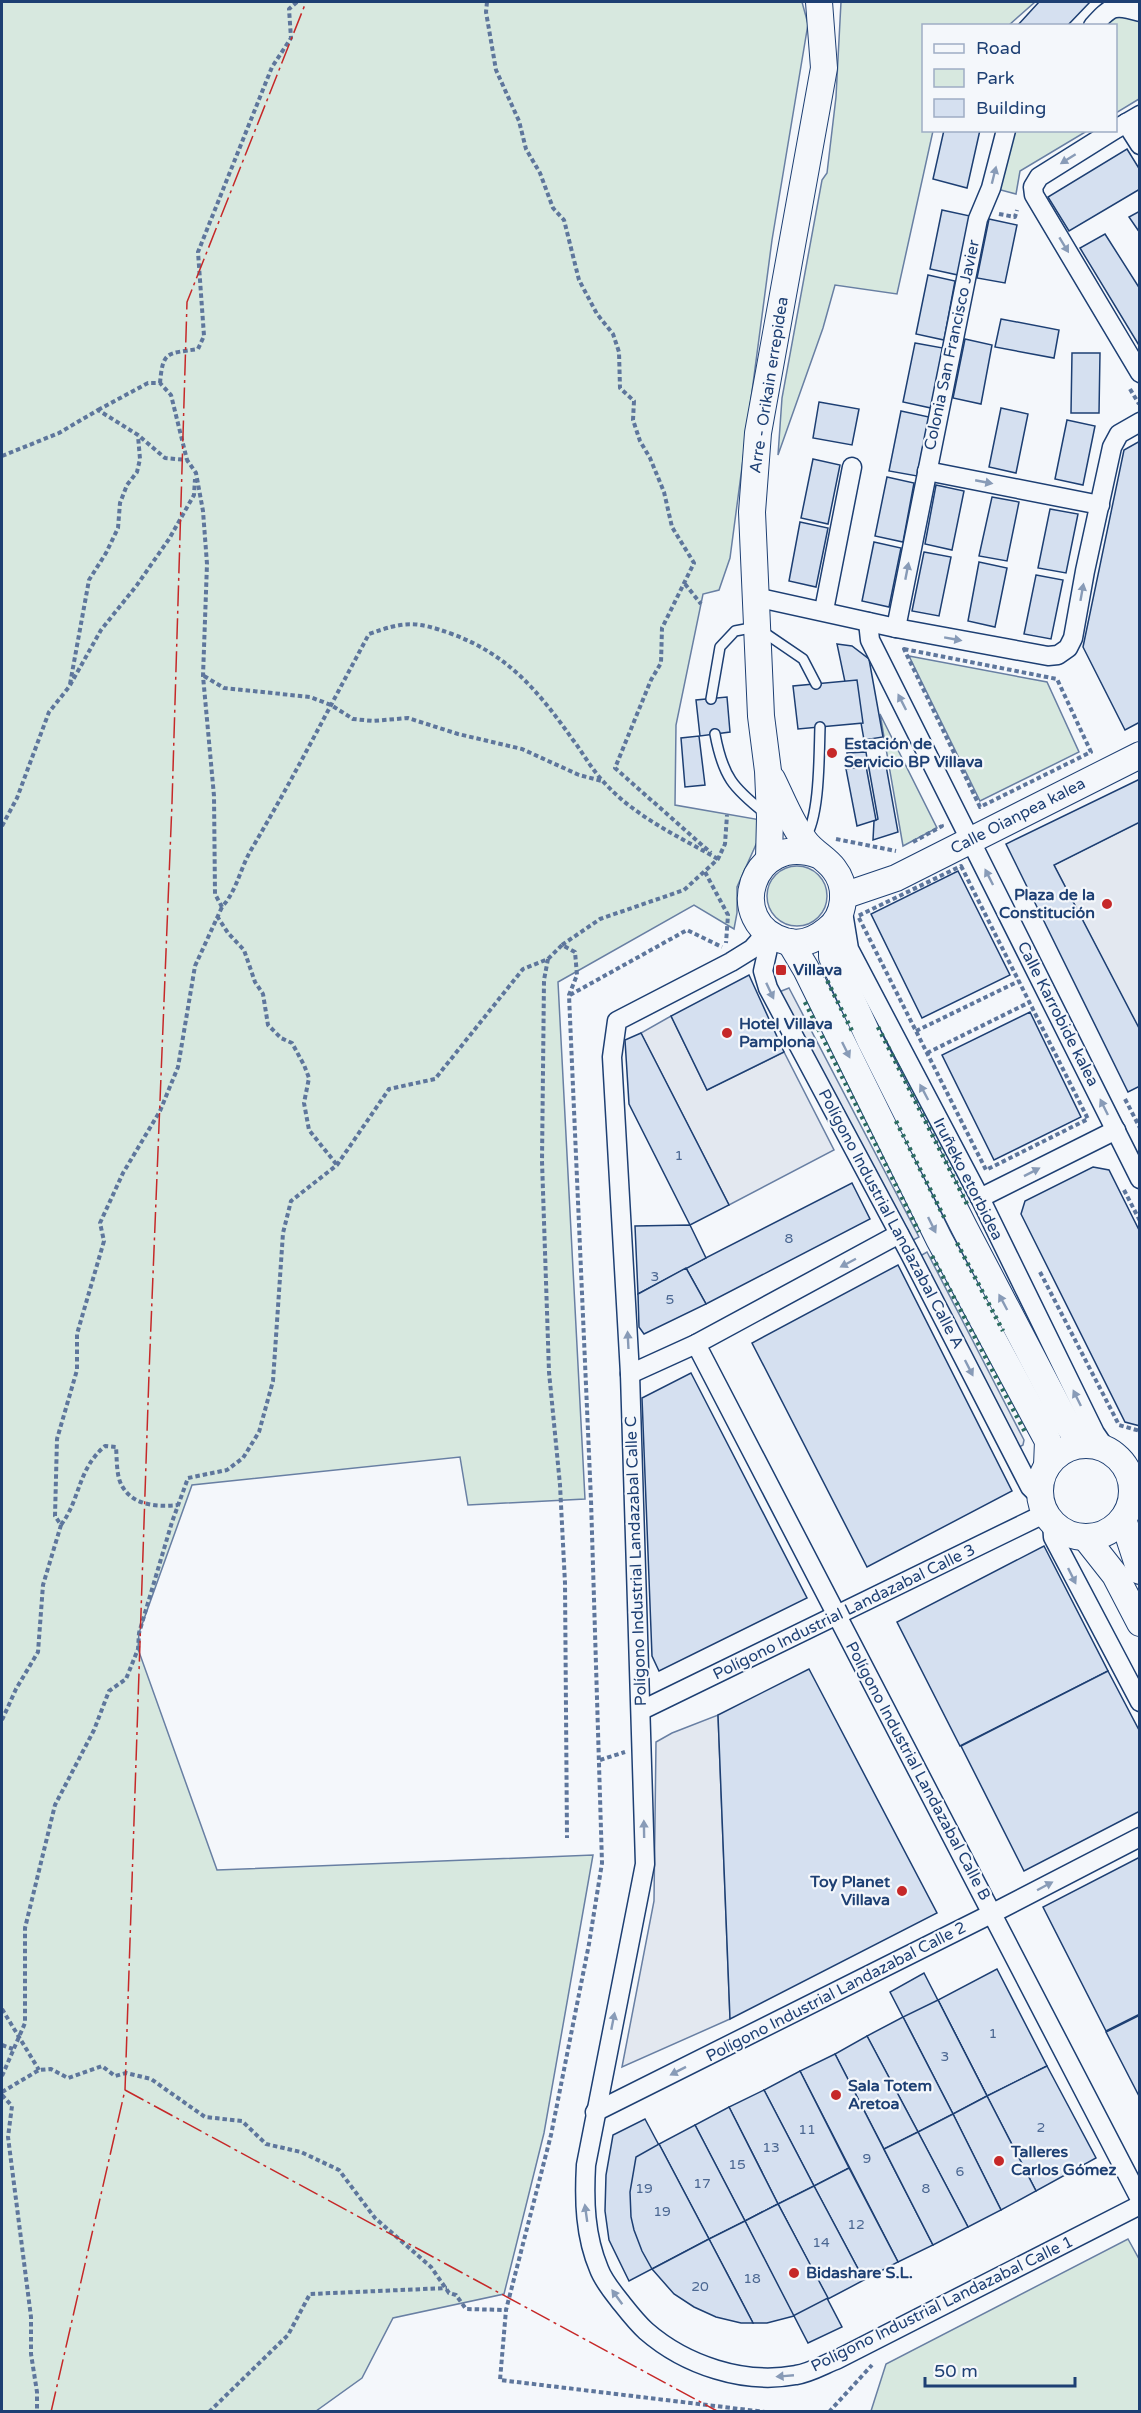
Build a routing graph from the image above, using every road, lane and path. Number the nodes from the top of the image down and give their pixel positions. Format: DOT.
graph roads {
  1 [pos="297,2"];
  2 [pos="487,2"];
  3 [pos="819,2"];
  4 [pos="1140,12"];
  5 [pos="1095,24"];
  6 [pos="1124,124"];
  7 [pos="1005,132"];
  8 [pos="1111,132"];
  9 [pos="1140,145"];
  10 [pos="1017,210"];
  11 [pos="996,214"];
  12 [pos="1132,376"];
  13 [pos="160,383"];
  14 [pos="98,410"];
  15 [pos="1135,416"];
  16 [pos="138,435"];
  17 [pos="2,456"];
  18 [pos="188,460"];
  19 [pos="852,467"];
  20 [pos="927,471"];
  21 [pos="196,473"];
  22 [pos="1100,505"];
  23 [pos="685,584"];
  24 [pos="755,597"];
  25 [pos="701,604"];
  26 [pos="824,610"];
  27 [pos="868,622"];
  28 [pos="756,627"];
  29 [pos="896,628"];
  30 [pos="203,676"];
  31 [pos="1058,679"];
  32 [pos="816,684"];
  33 [pos="69,687"];
  34 [pos="711,699"];
  35 [pos="331,705"];
  36 [pos="820,727"];
  37 [pos="715,734"];
  38 [pos="1140,755"];
  39 [pos="768,771"];
  40 [pos="602,781"];
  41 [pos="727,815"];
  42 [pos="770,817"];
  43 [pos="2,826"];
  44 [pos="942,826"];
  45 [pos="970,840"];
  46 [pos="819,848"];
  47 [pos="718,859"];
  48 [pos="769,859"];
  49 [pos="705,872"];
  50 [pos="896,878"];
  51 [pos="222,907"];
  52 [pos="839,910"];
  53 [pos="217,916"];
  54 [pos="776,936"];
  55 [pos="562,945"];
  56 [pos="548,958"];
  57 [pos="1019,981"];
  58 [pos="569,995"];
  59 [pos="1030,1002"];
  60 [pos="916,1031"];
  61 [pos="927,1053"];
  62 [pos="1125,1099"];
  63 [pos="1140,1128"];
  64 [pos="1116,1130"];
  65 [pos="337,1165"];
  66 [pos="1140,1179"];
  67 [pos="1120,1184"];
  68 [pos="980,1198"];
  69 [pos="1140,1221"];
  70 [pos="899,1234"];
  71 [pos="1038,1269"];
  72 [pos="696,1344"];
  73 [pos="630,1374"];
  74 [pos="1140,1431"];
  75 [pos="1094,1447"];
  76 [pos="1132,1463"];
  77 [pos="1047,1466"];
  78 [pos="178,1505"];
  79 [pos="1046,1511"];
  80 [pos="1131,1520"];
  81 [pos="60,1525"];
  82 [pos="1085,1537"];
  83 [pos="1140,1571"];
  84 [pos="837,1616"];
  85 [pos="1140,1623"];
  86 [pos="1140,1702"];
  87 [pos="642,1710"];
  88 [pos="2,1720"];
  89 [pos="1140,1837"];
  90 [pos="567,1838"];
  91 [pos="993,1913"];
  92 [pos="2,2009"];
  93 [pos="18,2038"];
  94 [pos="2,2044"];
  95 [pos="13,2049"];
  96 [pos="39,2070"];
  97 [pos="2,2076"];
  98 [pos="2,2094"];
  99 [pos="595,2112"];
  100 [pos="1140,2199"];
  101 [pos="1140,2205"];
  102 [pos="599,2270"];
  103 [pos="447,2288"];
  104 [pos="506,2310"];
  105 [pos="872,2365"];
  106 [pos="37,2412"];
  107 [pos="209,2412"];
  108 [pos="765,2412"];
  109 [pos="829,2412"];
  1 -- 13 [label="path"];
  2 -- 23 [label="path"];
  3 -- 24 [label="main road, Arre - Orikain errepidea"];
  4 -- 5 [label="street"];
  6 -- 9 [label="street"];
  20 -- 7 [label="street, Colonia San Francisco Javier, one-way"];
  8 -- 12 [label="street, one-way"];
  10 -- 11 [label="path"];
  12 -- 15 [label="path"];
  13 -- 14 [label="path"];
  13 -- 18 [label="path"];
  14 -- 16 [label="path"];
  14 -- 17 [label="path"];
  15 -- 22 [label="street"];
  16 -- 18 [label="path"];
  16 -- 33 [label="path"];
  18 -- 21 [label="path"];
  19 -- 26 [label="street"];
  20 -- 22 [label="street, Colonia San Francisco Javier, one-way"];
  29 -- 20 [label="street, Colonia San Francisco Javier, one-way"];
  21 -- 30 [label="path"];
  21 -- 33 [label="path"];
  29 -- 22 [label="street, one-way"];
  23 -- 25 [label="path"];
  23 -- 47 [label="path"];
  24 -- 26 [label="street"];
  24 -- 28 [label="main road, Arre - Orikain errepidea"];
  26 -- 27 [label="street"];
  27 -- 29 [label="street"];
  45 -- 27 [label="street, Calle Karrobide kalea, one-way"];
  28 -- 32 [label="lane"];
  28 -- 34 [label="lane"];
  28 -- 39 [label="main road, Arre - Orikain errepidea"];
  30 -- 35 [label="path"];
  30 -- 51 [label="path"];
  31 -- 31 [label="path"];
  33 -- 43 [label="path"];
  35 -- 40 [label="path"];
  35 -- 40 [label="path"];
  35 -- 51 [label="path"];
  36 -- 46 [label="lane"];
  37 -- 42 [label="lane"];
  38 -- 45 [label="main road, Calle Oianpea kalea"];
  39 -- 42 [label="main road, Arre - Orikain errepidea"];
  39 -- 46 [label="main road"];
  40 -- 47 [label="path"];
  41 -- 47 [label="path"];
  42 -- 48 [label="main road, Arre - Orikain errepidea"];
  44 -- 46 [label="path"];
  45 -- 50 [label="main road, Calle Oianpea kalea"];
  64 -- 45 [label="street, Calle Karrobide kalea, one-way"];
  46 -- 48 [label="main road"];
  46 -- 50 [label="main road"];
  46 -- 52 [label="main road"];
  47 -- 49 [label="path"];
  48 -- 54 [label="main road"];
  49 -- 55 [label="path"];
  49 -- 58 [label="path"];
  50 -- 52 [label="main road, Calle Oianpea kalea"];
  51 -- 53 [label="path"];
  52 -- 54 [label="main road"];
  68 -- 52 [label="street, Iruñeko etorbidea, one-way"];
  75 -- 52 [label="main road, Iruñeko etorbidea, one-way"];
  53 -- 65 [label="path"];
  53 -- 81 [label="path"];
  54 -- 70 [label="street, Polígono Industrial Landazabal Calle A, one-way"];
  73 -- 54 [label="street, Polígono Industrial Landazabal Calle C, one-way"];
  54 -- 77 [label="main road, one-way"];
  55 -- 56 [label="path"];
  55 -- 58 [label="path"];
  56 -- 65 [label="path"];
  56 -- 90 [label="path"];
  57 -- 59 [label="path"];
  57 -- 60 [label="path"];
  57 -- 60 [label="path"];
  58 -- 104 [label="path"];
  59 -- 61 [label="path"];
  59 -- 61 [label="path"];
  60 -- 61 [label="path"];
  62 -- 63 [label="path"];
  64 -- 66 [label="street, Calle Karrobide kalea"];
  68 -- 64 [label="street, one-way"];
  65 -- 78 [label="path"];
  67 -- 69 [label="path"];
  75 -- 68 [label="street, Iruñeko etorbidea, one-way"];
  70 -- 72 [label="street, one-way"];
  70 -- 79 [label="street, Polígono Industrial Landazabal Calle A, one-way"];
  71 -- 74 [label="path"];
  72 -- 73 [label="street"];
  72 -- 84 [label="street, Polígono Industrial Landazabal Calle B"];
  73 -- 87 [label="street, Polígono Industrial Landazabal Calle C"];
  75 -- 76 [label="main road"];
  75 -- 77 [label="main road"];
  76 -- 80 [label="main road"];
  77 -- 79 [label="main road"];
  78 -- 81 [label="path"];
  78 -- 93 [label="path"];
  79 -- 82 [label="main road"];
  79 -- 84 [label="street, Polígono Industrial Landazabal Calle 3"];
  79 -- 86 [label="street, Polígono Industrial Landazabal Calle A, one-way"];
  80 -- 82 [label="main road"];
  80 -- 83 [label="main road"];
  81 -- 88 [label="path"];
  82 -- 85 [label="main road"];
  84 -- 87 [label="street, Polígono Industrial Landazabal Calle 3"];
  84 -- 91 [label="street, Polígono Industrial Landazabal Calle B"];
  99 -- 87 [label="street, Polígono Industrial Landazabal Calle C, one-way"];
  91 -- 89 [label="street, Polígono Industrial Landazabal Calle 2, one-way"];
  91 -- 99 [label="street, Polígono Industrial Landazabal Calle 2, one-way"];
  91 -- 100 [label="street, Polígono Industrial Landazabal Calle B"];
  92 -- 93 [label="path"];
  93 -- 95 [label="path"];
  93 -- 96 [label="path"];
  94 -- 95 [label="path"];
  95 -- 97 [label="path"];
  96 -- 98 [label="path"];
  96 -- 103 [label="path"];
  98 -- 106 [label="path"];
  102 -- 99 [label="street, Polígono Industrial Landazabal Calle C, one-way"];
  101 -- 102 [label="street, Polígono Industrial Landazabal Calle 1, one-way"];
  103 -- 104 [label="path"];
  103 -- 107 [label="path"];
  104 -- 108 [label="path"];
  105 -- 109 [label="path"];
}
